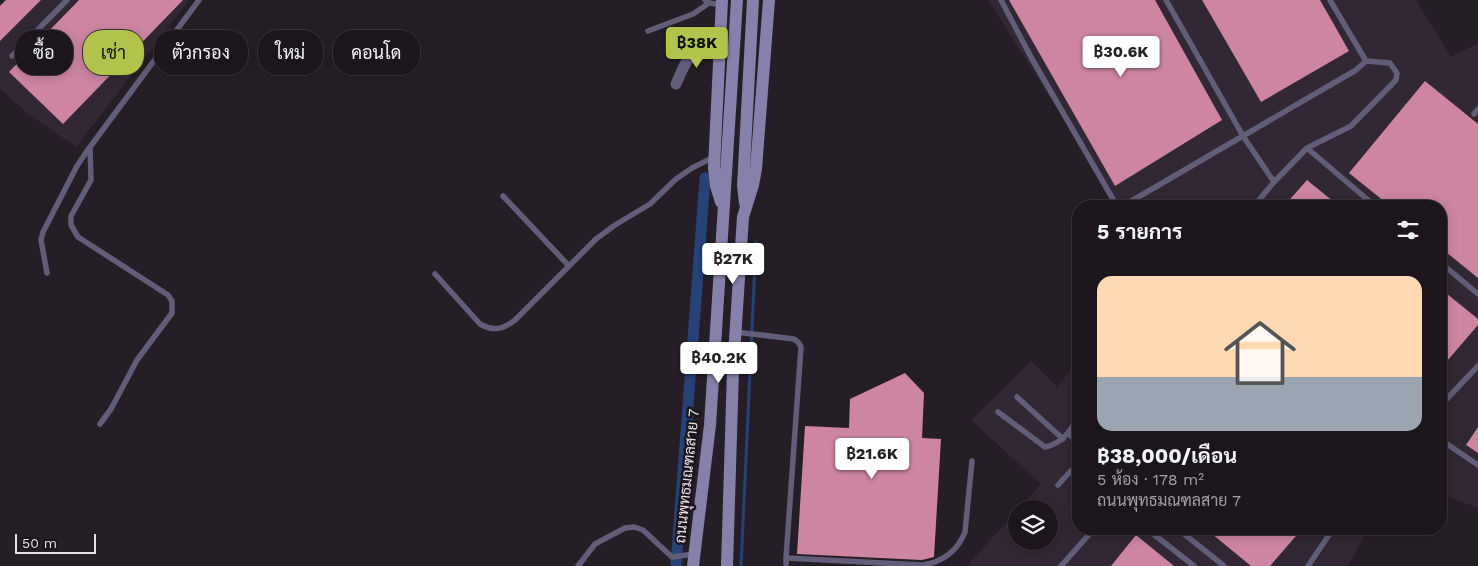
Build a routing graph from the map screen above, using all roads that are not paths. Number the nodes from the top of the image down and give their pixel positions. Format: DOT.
graph roads {
  1 [pos="67,0"];
  2 [pos="199,0"];
  3 [pos="737,0"];
  4 [pos="753,0"];
  5 [pos="769,0"];
  6 [pos="1001,0"];
  7 [pos="1166,0"];
  8 [pos="1330,0"];
  9 [pos="715,2"];
  10 [pos="648,30"];
  11 [pos="719,52"];
  12 [pos="12,56"];
  13 [pos="1366,61"];
  14 [pos="676,84"];
  15 [pos="1243,136"];
  16 [pos="90,147"];
  17 [pos="1307,148"];
  18 [pos="714,156"];
  19 [pos="1274,182"];
  20 [pos="503,196"];
  21 [pos="1113,200"];
  22 [pos="1133,200"];
  23 [pos="1259,200"];
  24 [pos="1368,200"];
  25 [pos="745,205"];
  26 [pos="723,207"];
  27 [pos="569,266"];
  28 [pos="1447,268"];
  29 [pos="48,273"];
  30 [pos="435,274"];
  31 [pos="1478,294"];
  32 [pos="736,332"];
  33 [pos="1478,366"];
  34 [pos="1017,397"];
  35 [pos="1447,399"];
  36 [pos="998,412"];
  37 [pos="100,424"];
  38 [pos="1072,427"];
  39 [pos="1068,432"];
  40 [pos="1072,436"];
  41 [pos="1063,439"];
  42 [pos="1447,444"];
  43 [pos="972,462"];
  44 [pos="1478,465"];
  45 [pos="1072,470"];
  46 [pos="1058,485"];
  47 [pos="1089,535"];
  48 [pos="1155,535"];
  49 [pos="1185,535"];
  50 [pos="1328,535"];
  51 [pos="786,558"];
  52 [pos="694,560"];
  53 [pos="578,566"];
  54 [pos="727,566"];
  55 [pos="786,566"];
  56 [pos="1061,566"];
  57 [pos="1194,566"];
  58 [pos="1224,566"];
  59 [pos="1308,566"];
  1 -- 12 [label="lane"];
  2 -- 16 [label="lane"];
  3 -- 26 [label="main road, ถนนพุทธมณฑลสาย 7"];
  4 -- 25 [label="main road"];
  5 -- 25 [label="main road"];
  6 -- 21 [label="lane"];
  7 -- 15 [label="lane"];
  8 -- 13 [label="lane"];
  9 -- 10 [label="lane"];
  9 -- 11 [label="main road"];
  11 -- 14 [label="street"];
  11 -- 18 [label="main road"];
  13 -- 15 [label="lane"];
  13 -- 17 [label="lane"];
  15 -- 19 [label="lane"];
  15 -- 22 [label="lane"];
  16 -- 29 [label="lane"];
  16 -- 37 [label="lane"];
  17 -- 19 [label="lane"];
  17 -- 24 [label="lane"];
  18 -- 26 [label="main road"];
  18 -- 27 [label="lane"];
  19 -- 23 [label="lane"];
  20 -- 27 [label="lane"];
  25 -- 32 [label="main road"];
  26 -- 52 [label="main road, ถนนพุทธมณฑลสาย 7"];
  27 -- 30 [label="lane"];
  28 -- 31 [label="lane"];
  32 -- 51 [label="lane"];
  32 -- 54 [label="main road"];
  33 -- 35 [label="lane"];
  34 -- 41 [label="lane"];
  36 -- 41 [label="lane"];
  38 -- 39 [label="lane"];
  39 -- 40 [label="lane"];
  39 -- 41 [label="lane"];
  42 -- 44 [label="lane"];
  43 -- 51 [label="lane"];
  45 -- 46 [label="lane"];
  47 -- 56 [label="lane"];
  48 -- 57 [label="lane"];
  49 -- 58 [label="lane"];
  50 -- 59 [label="lane"];
  51 -- 55 [label="lane"];
  52 -- 53 [label="lane"];
}
